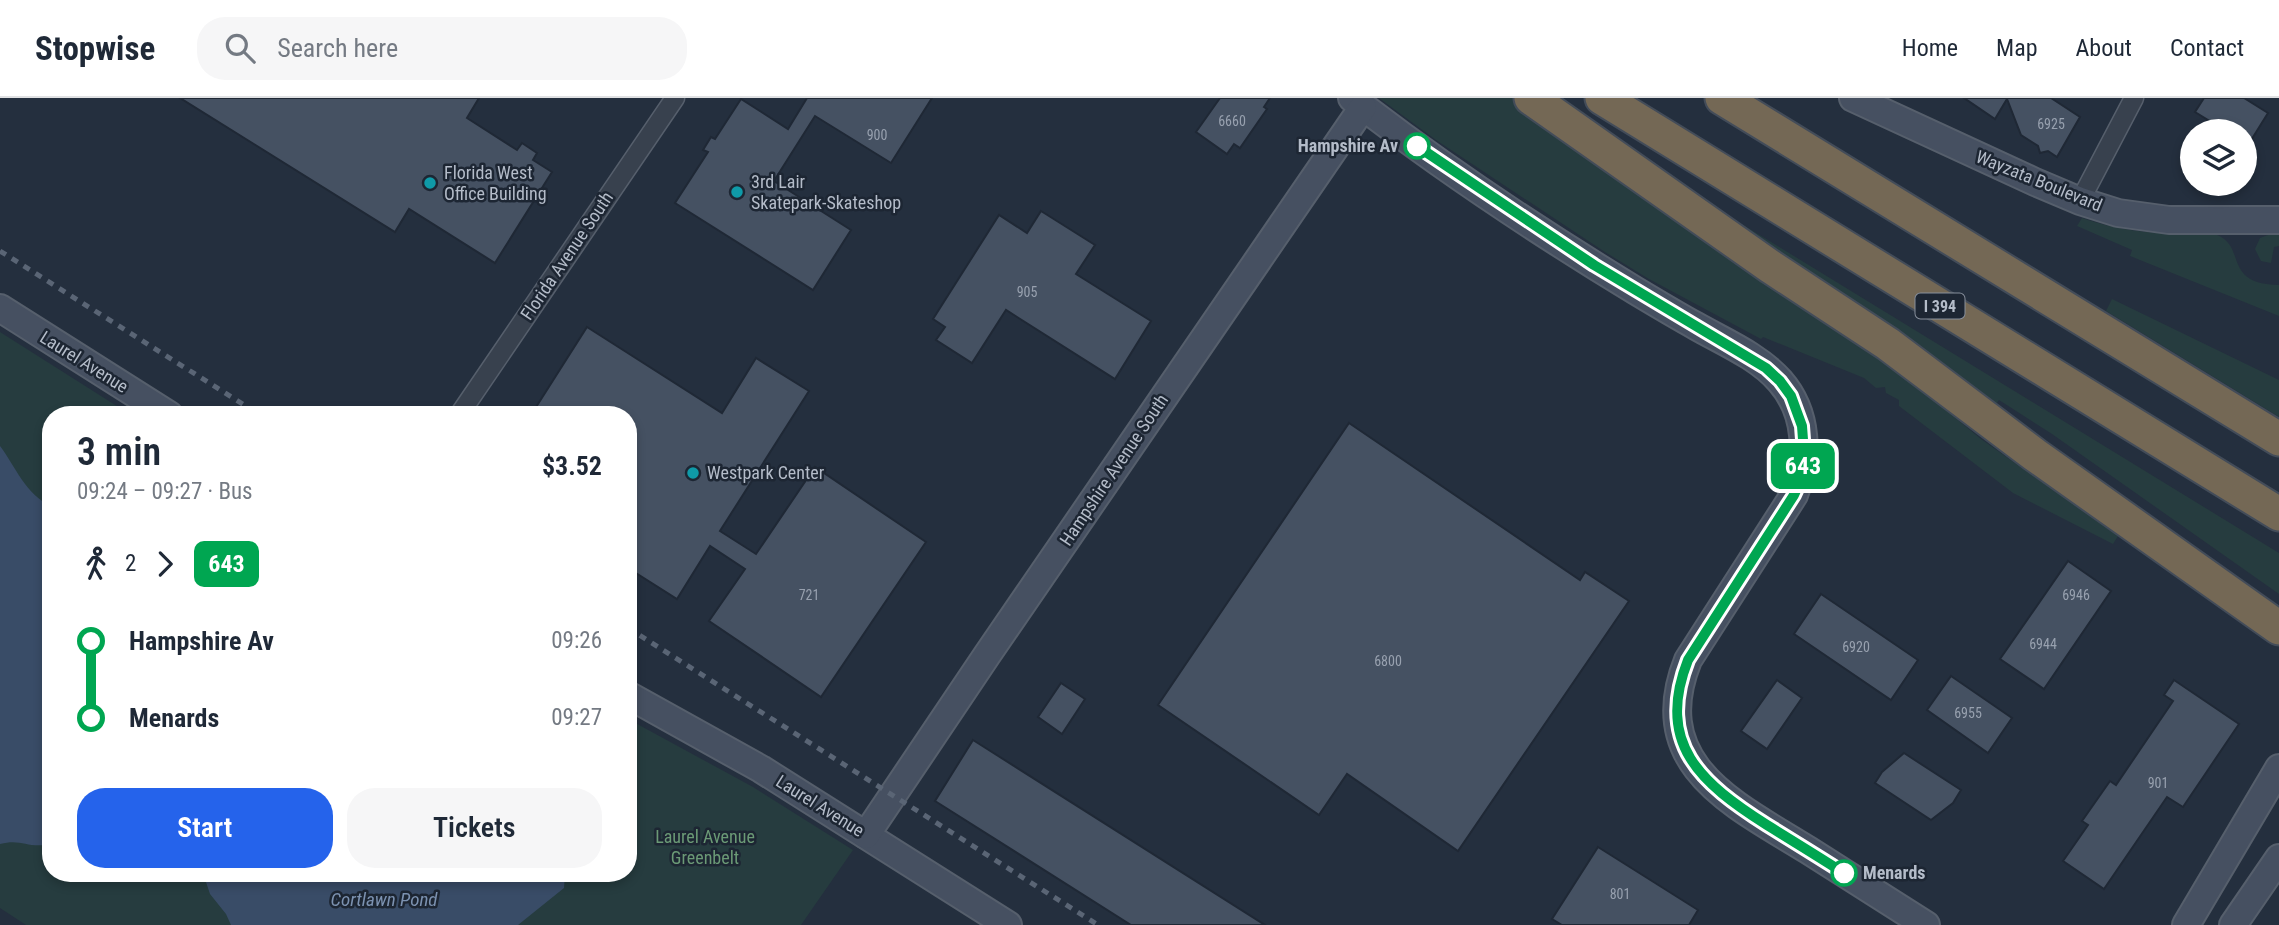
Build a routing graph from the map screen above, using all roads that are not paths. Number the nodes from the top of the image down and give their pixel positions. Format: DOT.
graph roads {
  1 [pos="675,98"];
  2 [pos="1531,98"];
  3 [pos="1602,98"];
  4 [pos="1722,98"];
  5 [pos="1853,98"];
  6 [pos="2134,98"];
  7 [pos="1357,102"];
  8 [pos="2080,201"];
  9 [pos="2279,219"];
  10 [pos="0,309"];
  11 [pos="155,406"];
  12 [pos="466,406"];
  13 [pos="2279,439"];
  14 [pos="2279,514"];
  15 [pos="2279,628"];
  16 [pos="637,700"];
  17 [pos="2279,768"];
  18 [pos="866,835"];
  19 [pos="2279,858"];
  20 [pos="1008,925"];
  21 [pos="1926,925"];
  22 [pos="2186,925"];
  23 [pos="2233,925"];
  1 -- 12 [label="street, Florida Avenue South"];
  2 -- 15 [label="highway"];
  3 -- 14 [label="highway, I 394"];
  4 -- 13 [label="highway"];
  5 -- 8 [label="street, Wayzata Boulevard"];
  6 -- 8 [label="street"];
  7 -- 18 [label="street, Hampshire Avenue South"];
  7 -- 21 [label="street"];
  8 -- 9 [label="street, Wayzata Boulevard"];
  10 -- 11 [label="street, Laurel Avenue"];
  16 -- 18 [label="street, Laurel Avenue"];
  17 -- 22 [label="street"];
  18 -- 20 [label="street, Laurel Avenue"];
  19 -- 23 [label="street"];
}
